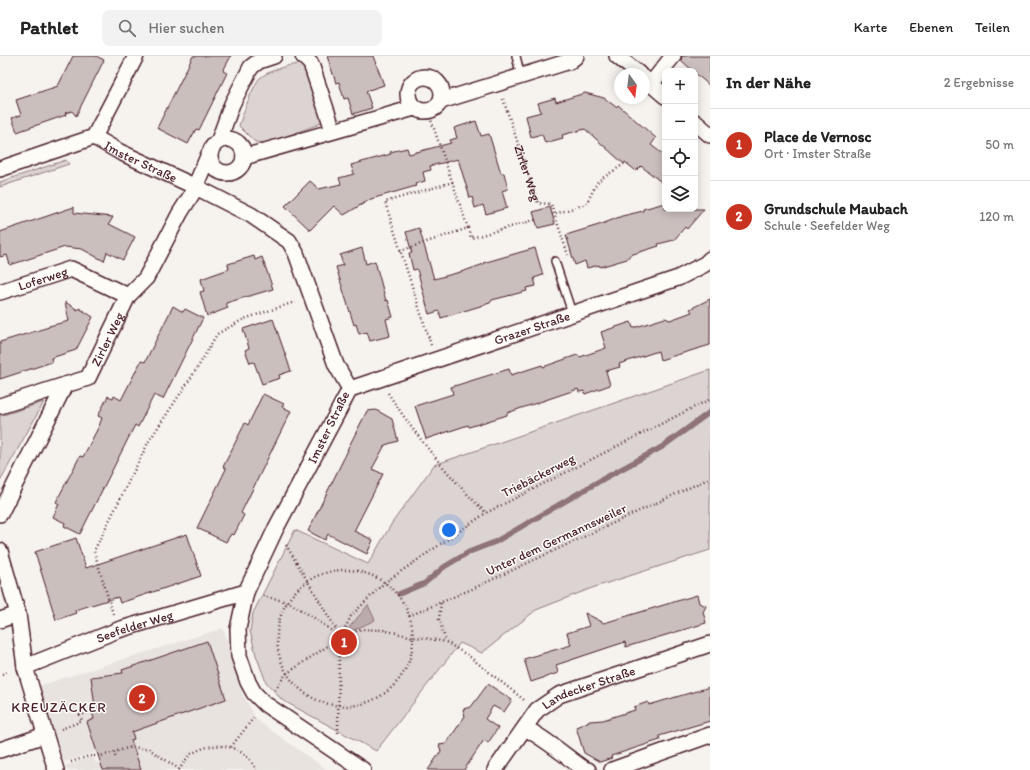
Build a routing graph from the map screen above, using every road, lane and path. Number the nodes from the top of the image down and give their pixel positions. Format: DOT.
graph roads {
  1 [pos="136,56"];
  2 [pos="274,56"];
  3 [pos="303,56"];
  4 [pos="516,56"];
  5 [pos="576,56"];
  6 [pos="673,56"];
  7 [pos="625,58"];
  8 [pos="634,68"];
  9 [pos="521,77"];
  10 [pos="650,79"];
  11 [pos="650,83"];
  12 [pos="662,93"];
  13 [pos="502,94"];
  14 [pos="441,101"];
  15 [pos="414,108"];
  16 [pos="430,117"];
  17 [pos="698,125"];
  18 [pos="333,130"];
  19 [pos="710,135"];
  20 [pos="94,138"];
  21 [pos="219,140"];
  22 [pos="209,154"];
  23 [pos="244,157"];
  24 [pos="624,164"];
  25 [pos="0,169"];
  26 [pos="453,182"];
  27 [pos="196,187"];
  28 [pos="553,214"];
  29 [pos="535,220"];
  30 [pos="468,228"];
  31 [pos="415,246"];
  32 [pos="400,251"];
  33 [pos="417,251"];
  34 [pos="569,258"];
  35 [pos="710,259"];
  36 [pos="555,261"];
  37 [pos="0,292"];
  38 [pos="128,296"];
  39 [pos="312,296"];
  40 [pos="572,313"];
  41 [pos="436,359"];
  42 [pos="379,379"];
  43 [pos="65,385"];
  44 [pos="350,389"];
  45 [pos="710,399"];
  46 [pos="0,406"];
  47 [pos="710,478"];
  48 [pos="486,513"];
  49 [pos="0,514"];
  50 [pos="276,528"];
  51 [pos="0,551"];
  52 [pos="307,580"];
  53 [pos="384,583"];
  54 [pos="246,592"];
  55 [pos="288,602"];
  56 [pos="441,602"];
  57 [pos="18,614"];
  58 [pos="409,616"];
  59 [pos="0,620"];
  60 [pos="120,634"];
  61 [pos="341,637"];
  62 [pos="413,637"];
  63 [pos="446,642"];
  64 [pos="710,644"];
  65 [pos="25,667"];
  66 [pos="5,673"];
  67 [pos="2,674"];
  68 [pos="286,674"];
  69 [pos="265,704"];
  70 [pos="338,706"];
  71 [pos="537,710"];
  72 [pos="92,712"];
  73 [pos="525,728"];
  74 [pos="710,735"];
  75 [pos="45,736"];
  76 [pos="230,747"];
  77 [pos="0,750"];
  78 [pos="114,752"];
  79 [pos="338,752"];
  80 [pos="116,759"];
  81 [pos="56,769"];
  82 [pos="179,770"];
  83 [pos="256,770"];
  84 [pos="363,770"];
  85 [pos="495,770"];
  86 [pos="588,770"];
  87 [pos="612,770"];
  1 -- 20 [label="street"];
  2 -- 21 [label="street"];
  3 -- 18 [label="street"];
  4 -- 9 [label="lane"];
  5 -- 9 [label="street"];
  6 -- 10 [label="street"];
  7 -- 8 [label="street"];
  9 -- 14 [label="street"];
  11 -- 12 [label="street"];
  13 -- 28 [label="path, Zirler Weg"];
  14 -- 15 [label="street"];
  14 -- 15 [label="street"];
  15 -- 18 [label="street"];
  16 -- 26 [label="path"];
  17 -- 19 [label="street"];
  18 -- 23 [label="street"];
  20 -- 25 [label="street"];
  20 -- 27 [label="street, Imster Straße"];
  21 -- 22 [label="street"];
  21 -- 23 [label="street"];
  22 -- 23 [label="street"];
  22 -- 27 [label="street, Zirler Weg"];
  24 -- 28 [label="path"];
  26 -- 30 [label="path"];
  26 -- 32 [label="path"];
  27 -- 38 [label="street, Zirler Weg"];
  27 -- 39 [label="street, Imster Straße"];
  28 -- 34 [label="path"];
  29 -- 30 [label="path"];
  30 -- 31 [label="path"];
  31 -- 32 [label="path"];
  31 -- 33 [label="path"];
  32 -- 41 [label="path"];
  35 -- 40 [label="street, Grazer Straße"];
  36 -- 40 [label="lane"];
  37 -- 38 [label="street, Loferweg"];
  38 -- 43 [label="street, Zirler Weg"];
  39 -- 44 [label="street, Imster Straße"];
  39 -- 60 [label="path"];
  40 -- 41 [label="street, Grazer Straße"];
  41 -- 42 [label="street, Grazer Straße"];
  42 -- 44 [label="street, Grazer Straße"];
  42 -- 48 [label="path"];
  43 -- 46 [label="street, Zirler Weg"];
  43 -- 49 [label="street"];
  44 -- 50 [label="street, Imster Straße"];
  45 -- 48 [label="path, Triebäckerweg"];
  47 -- 56 [label="path, Unter dem Germannsweiler"];
  48 -- 53 [label="path, Triebäckerweg"];
  50 -- 52 [label="path"];
  50 -- 54 [label="street, Imster Straße"];
  51 -- 57 [label="street"];
  52 -- 53 [label="path"];
  52 -- 55 [label="path"];
  52 -- 61 [label="path"];
  53 -- 58 [label="path"];
  53 -- 61 [label="path, Triebäckerweg"];
  54 -- 55 [label="path"];
  54 -- 60 [label="street, Seefelder Weg"];
  54 -- 69 [label="street, Imster Straße"];
  55 -- 61 [label="path"];
  55 -- 68 [label="path"];
  56 -- 58 [label="path, Unter dem Germannsweiler"];
  56 -- 63 [label="path"];
  57 -- 59 [label="street"];
  57 -- 65 [label="street"];
  58 -- 62 [label="path"];
  60 -- 65 [label="street, Seefelder Weg"];
  61 -- 62 [label="path"];
  61 -- 68 [label="path"];
  61 -- 70 [label="path"];
  62 -- 63 [label="path"];
  62 -- 70 [label="path"];
  63 -- 71 [label="path"];
  64 -- 71 [label="street, Landecker Straße"];
  65 -- 75 [label="street"];
  66 -- 67 [label="path"];
  68 -- 69 [label="path"];
  68 -- 70 [label="path"];
  69 -- 76 [label="path"];
  69 -- 79 [label="street, Imster Straße"];
  70 -- 79 [label="path"];
  71 -- 73 [label="street, Landecker Straße"];
  72 -- 75 [label="path"];
  73 -- 85 [label="street, Landecker Straße"];
  73 -- 86 [label="street"];
  74 -- 87 [label="street"];
  75 -- 77 [label="street"];
  75 -- 81 [label="street"];
  76 -- 82 [label="path"];
  76 -- 83 [label="path"];
  78 -- 80 [label="path"];
  78 -- 81 [label="path"];
  78 -- 82 [label="path"];
  79 -- 84 [label="street, Imster Straße"];
}
